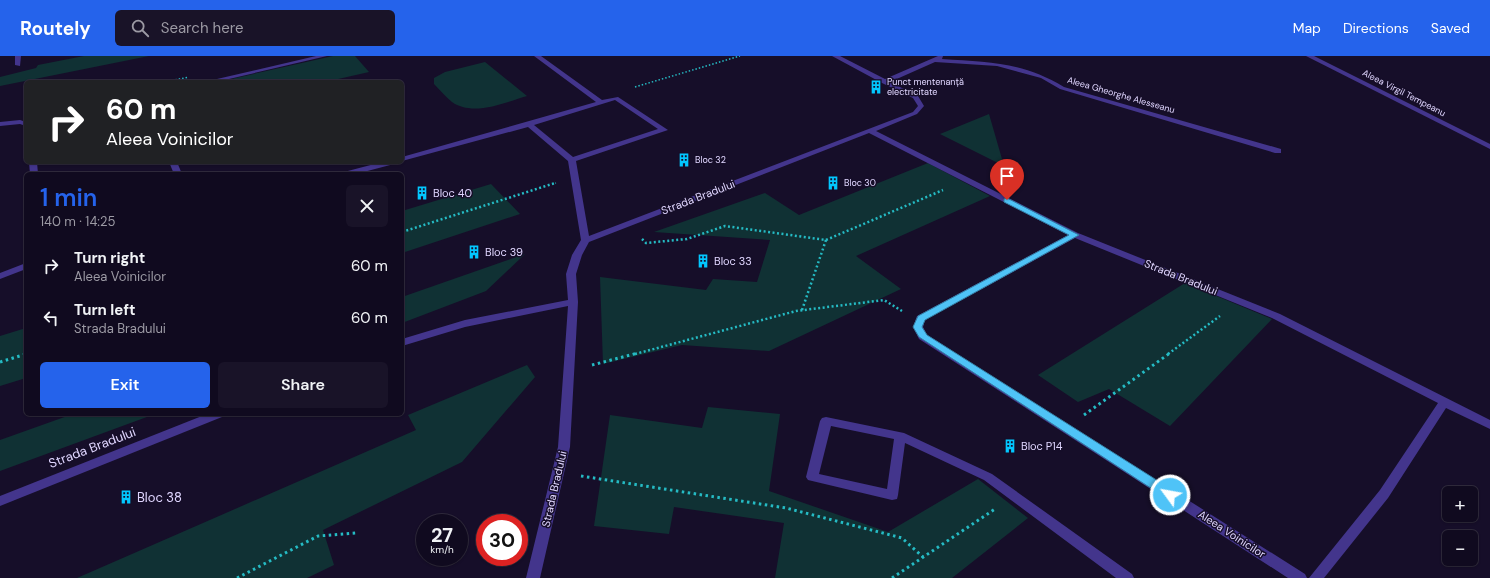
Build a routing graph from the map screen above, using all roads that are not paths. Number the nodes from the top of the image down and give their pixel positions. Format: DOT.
graph roads {
  1 [pos="18,56"];
  2 [pos="324,56"];
  3 [pos="537,56"];
  4 [pos="835,56"];
  5 [pos="945,56"];
  6 [pos="1309,56"];
  7 [pos="936,60"];
  8 [pos="18,65"];
  9 [pos="216,80"];
  10 [pos="884,82"];
  11 [pos="601,102"];
  12 [pos="24,122"];
  13 [pos="0,124"];
  14 [pos="529,124"];
  15 [pos="871,131"];
  16 [pos="1490,147"];
  17 [pos="1278,151"];
  18 [pos="404,158"];
  19 [pos="572,160"];
  20 [pos="384,164"];
  21 [pos="354,172"];
  22 [pos="1075,235"];
  23 [pos="585,240"];
  24 [pos="24,267"];
  25 [pos="0,276"];
  26 [pos="573,302"];
  27 [pos="404,342"];
  28 [pos="1445,401"];
  29 [pos="213,416"];
  30 [pos="1490,424"];
  31 [pos="900,436"];
  32 [pos="0,501"];
  33 [pos="533,578"];
  34 [pos="1127,578"];
  35 [pos="1300,578"];
  36 [pos="1316,578"];
  1 -- 8 [label="street"];
  2 -- 9 [label="street"];
  3 -- 11 [label="street"];
  4 -- 10 [label="street, Strada Bradului"];
  5 -- 7 [label="street, Aleea Gheorghe Alesseanu"];
  6 -- 16 [label="street, Aleea Virgil Tempeanu"];
  7 -- 10 [label="street, Aleea Gheorghe Alesseanu"];
  7 -- 17 [label="street, Aleea Gheorghe Alesseanu"];
  10 -- 15 [label="street, Strada Bradului"];
  11 -- 14 [label="street"];
  11 -- 19 [label="street"];
  12 -- 13 [label="street"];
  14 -- 18 [label="street"];
  14 -- 19 [label="street"];
  15 -- 22 [label="street, Strada Bradului"];
  15 -- 23 [label="street, Strada Bradului"];
  19 -- 23 [label="street"];
  20 -- 21 [label="street"];
  22 -- 28 [label="street, Strada Bradului"];
  22 -- 35 [label="street, Aleea Voinicilor"];
  23 -- 26 [label="street, Strada Bradului"];
  24 -- 25 [label="street"];
  26 -- 27 [label="street"];
  26 -- 33 [label="street, Strada Bradului"];
  28 -- 30 [label="street, Strada Bradului"];
  28 -- 36 [label="street"];
  29 -- 32 [label="street, Strada Bradului"];
  31 -- 31 [label="street"];
  31 -- 34 [label="street"];
}
